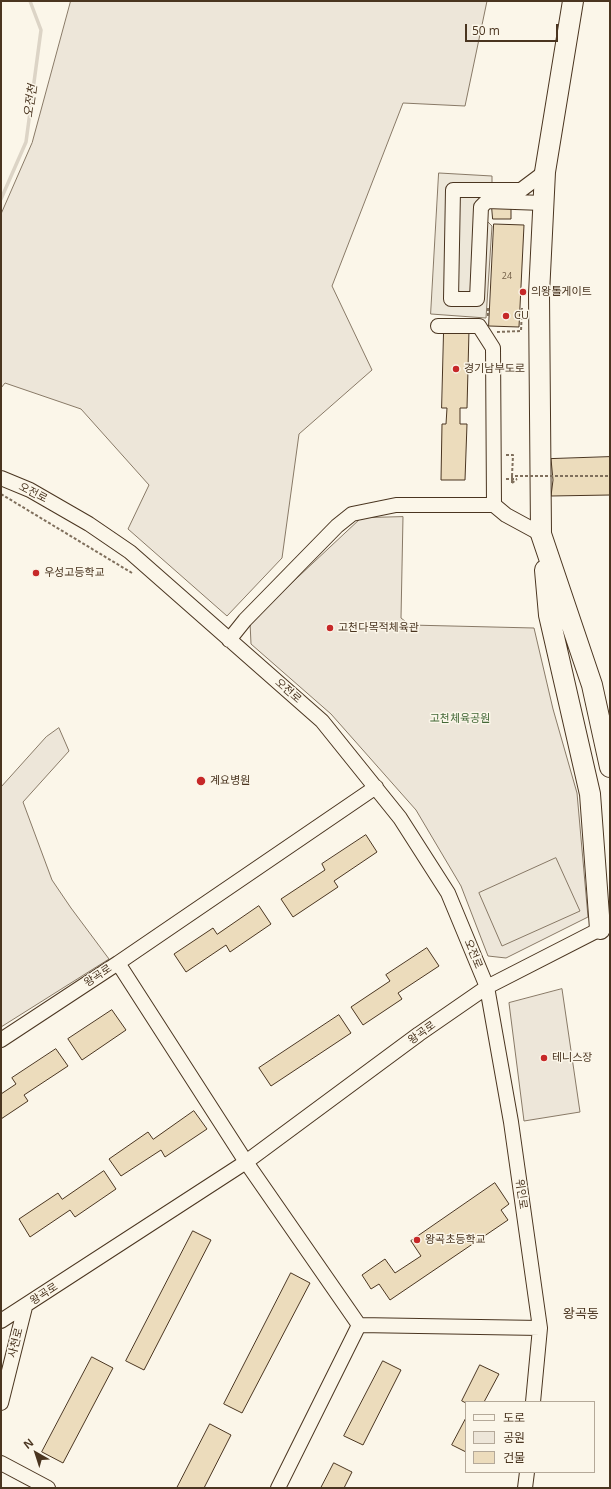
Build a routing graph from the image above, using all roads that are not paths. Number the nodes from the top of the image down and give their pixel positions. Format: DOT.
graph roads {
  1 [pos="573,1"];
  2 [pos="545,172"];
  3 [pos="543,204"];
  4 [pos="438,326"];
  5 [pos="1,478"];
  6 [pos="494,505"];
  7 [pos="541,534"];
  8 [pos="229,640"];
  9 [pos="610,767"];
  10 [pos="376,787"];
  11 [pos="605,927"];
  12 [pos="118,963"];
  13 [pos="487,987"];
  14 [pos="1,1040"];
  15 [pos="246,1162"];
  16 [pos="25,1307"];
  17 [pos="1,1321"];
  18 [pos="359,1325"];
  19 [pos="540,1328"];
  20 [pos="533,1401"];
  21 [pos="1,1403"];
  22 [pos="1,1463"];
  23 [pos="527,1473"];
  24 [pos="48,1488"];
  25 [pos="278,1488"];
  26 [pos="526,1488"];
  1 -- 2 [label="highway"];
  2 -- 3 [label="highway"];
  2 -- 3 [label="street"];
  3 -- 7 [label="highway"];
  4 -- 6 [label="street"];
  5 -- 8 [label="street, 오전로"];
  6 -- 7 [label="street"];
  6 -- 8 [label="street"];
  7 -- 9 [label="highway"];
  7 -- 11 [label="highway"];
  8 -- 10 [label="street, 오전로"];
  10 -- 12 [label="street"];
  10 -- 13 [label="street, 오전로"];
  11 -- 13 [label="street, 왕곡로"];
  12 -- 14 [label="street, 왕곡로"];
  12 -- 15 [label="street, 왕곡로"];
  13 -- 15 [label="street, 왕곡로"];
  13 -- 19 [label="street, 위인로"];
  15 -- 16 [label="street, 왕곡로"];
  15 -- 18 [label="street"];
  16 -- 17 [label="street, 왕곡로"];
  16 -- 21 [label="street, 사천로"];
  18 -- 19 [label="street"];
  18 -- 25 [label="street"];
  19 -- 20 [label="street, 위인로"];
  22 -- 24 [label="street"];
  23 -- 26 [label="street"];
}
